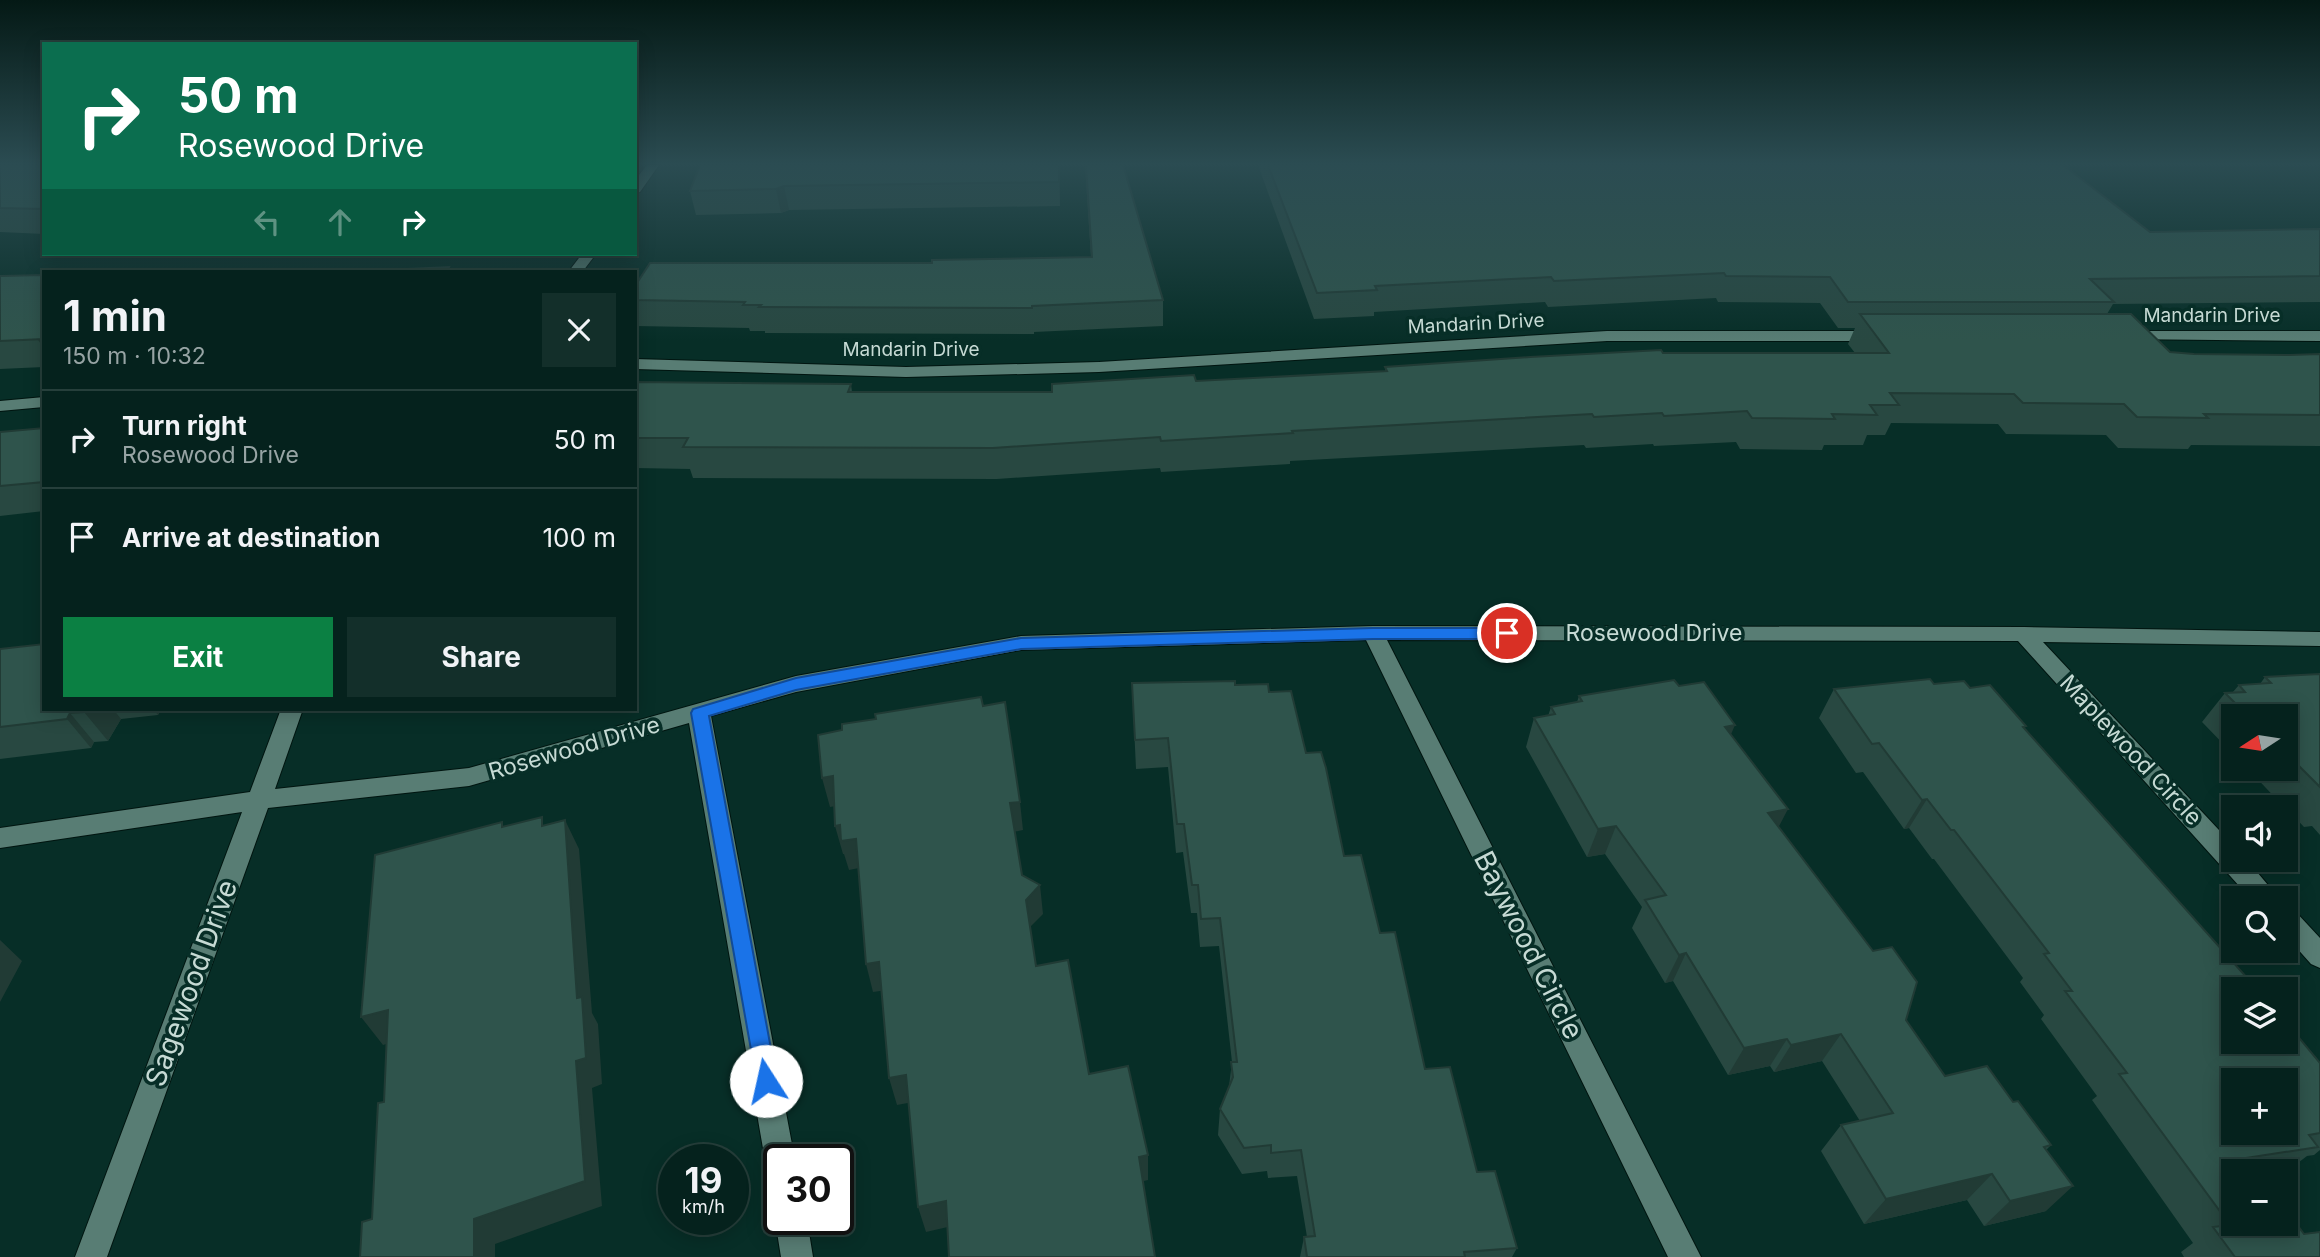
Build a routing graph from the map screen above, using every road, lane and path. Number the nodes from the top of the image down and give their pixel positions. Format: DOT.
graph roads {
  1 [pos="587,256"];
  2 [pos="577,270"];
  3 [pos="1899,336"];
  4 [pos="2108,336"];
  5 [pos="2320,336"];
  6 [pos="637,364"];
  7 [pos="42,402"];
  8 [pos="0,406"];
  9 [pos="1373,633"];
  10 [pos="2024,634"];
  11 [pos="2320,639"];
  12 [pos="291,711"];
  13 [pos="699,713"];
  14 [pos="257,800"];
  15 [pos="0,838"];
  16 [pos="2255,886"];
  17 [pos="2298,932"];
  18 [pos="2320,956"];
  19 [pos="777,1144"];
  20 [pos="793,1235"];
  21 [pos="90,1257"];
  22 [pos="797,1257"];
  23 [pos="1685,1257"];
  1 -- 2 [label="street"];
  3 -- 6 [label="street, Mandarin Drive"];
  4 -- 5 [label="street, Mandarin Drive"];
  7 -- 8 [label="street"];
  9 -- 10 [label="street, Rosewood Drive"];
  9 -- 13 [label="street, Rosewood Drive"];
  9 -- 23 [label="street, Baywood Circle"];
  10 -- 11 [label="street, Rosewood Drive"];
  10 -- 16 [label="street, Maplewood Circle"];
  12 -- 14 [label="street, Sagewood Drive"];
  13 -- 14 [label="street, Rosewood Drive"];
  13 -- 19 [label="street"];
  14 -- 15 [label="street, Rosewood Drive"];
  14 -- 21 [label="street, Sagewood Drive"];
  17 -- 18 [label="street"];
  20 -- 22 [label="street"];
}
